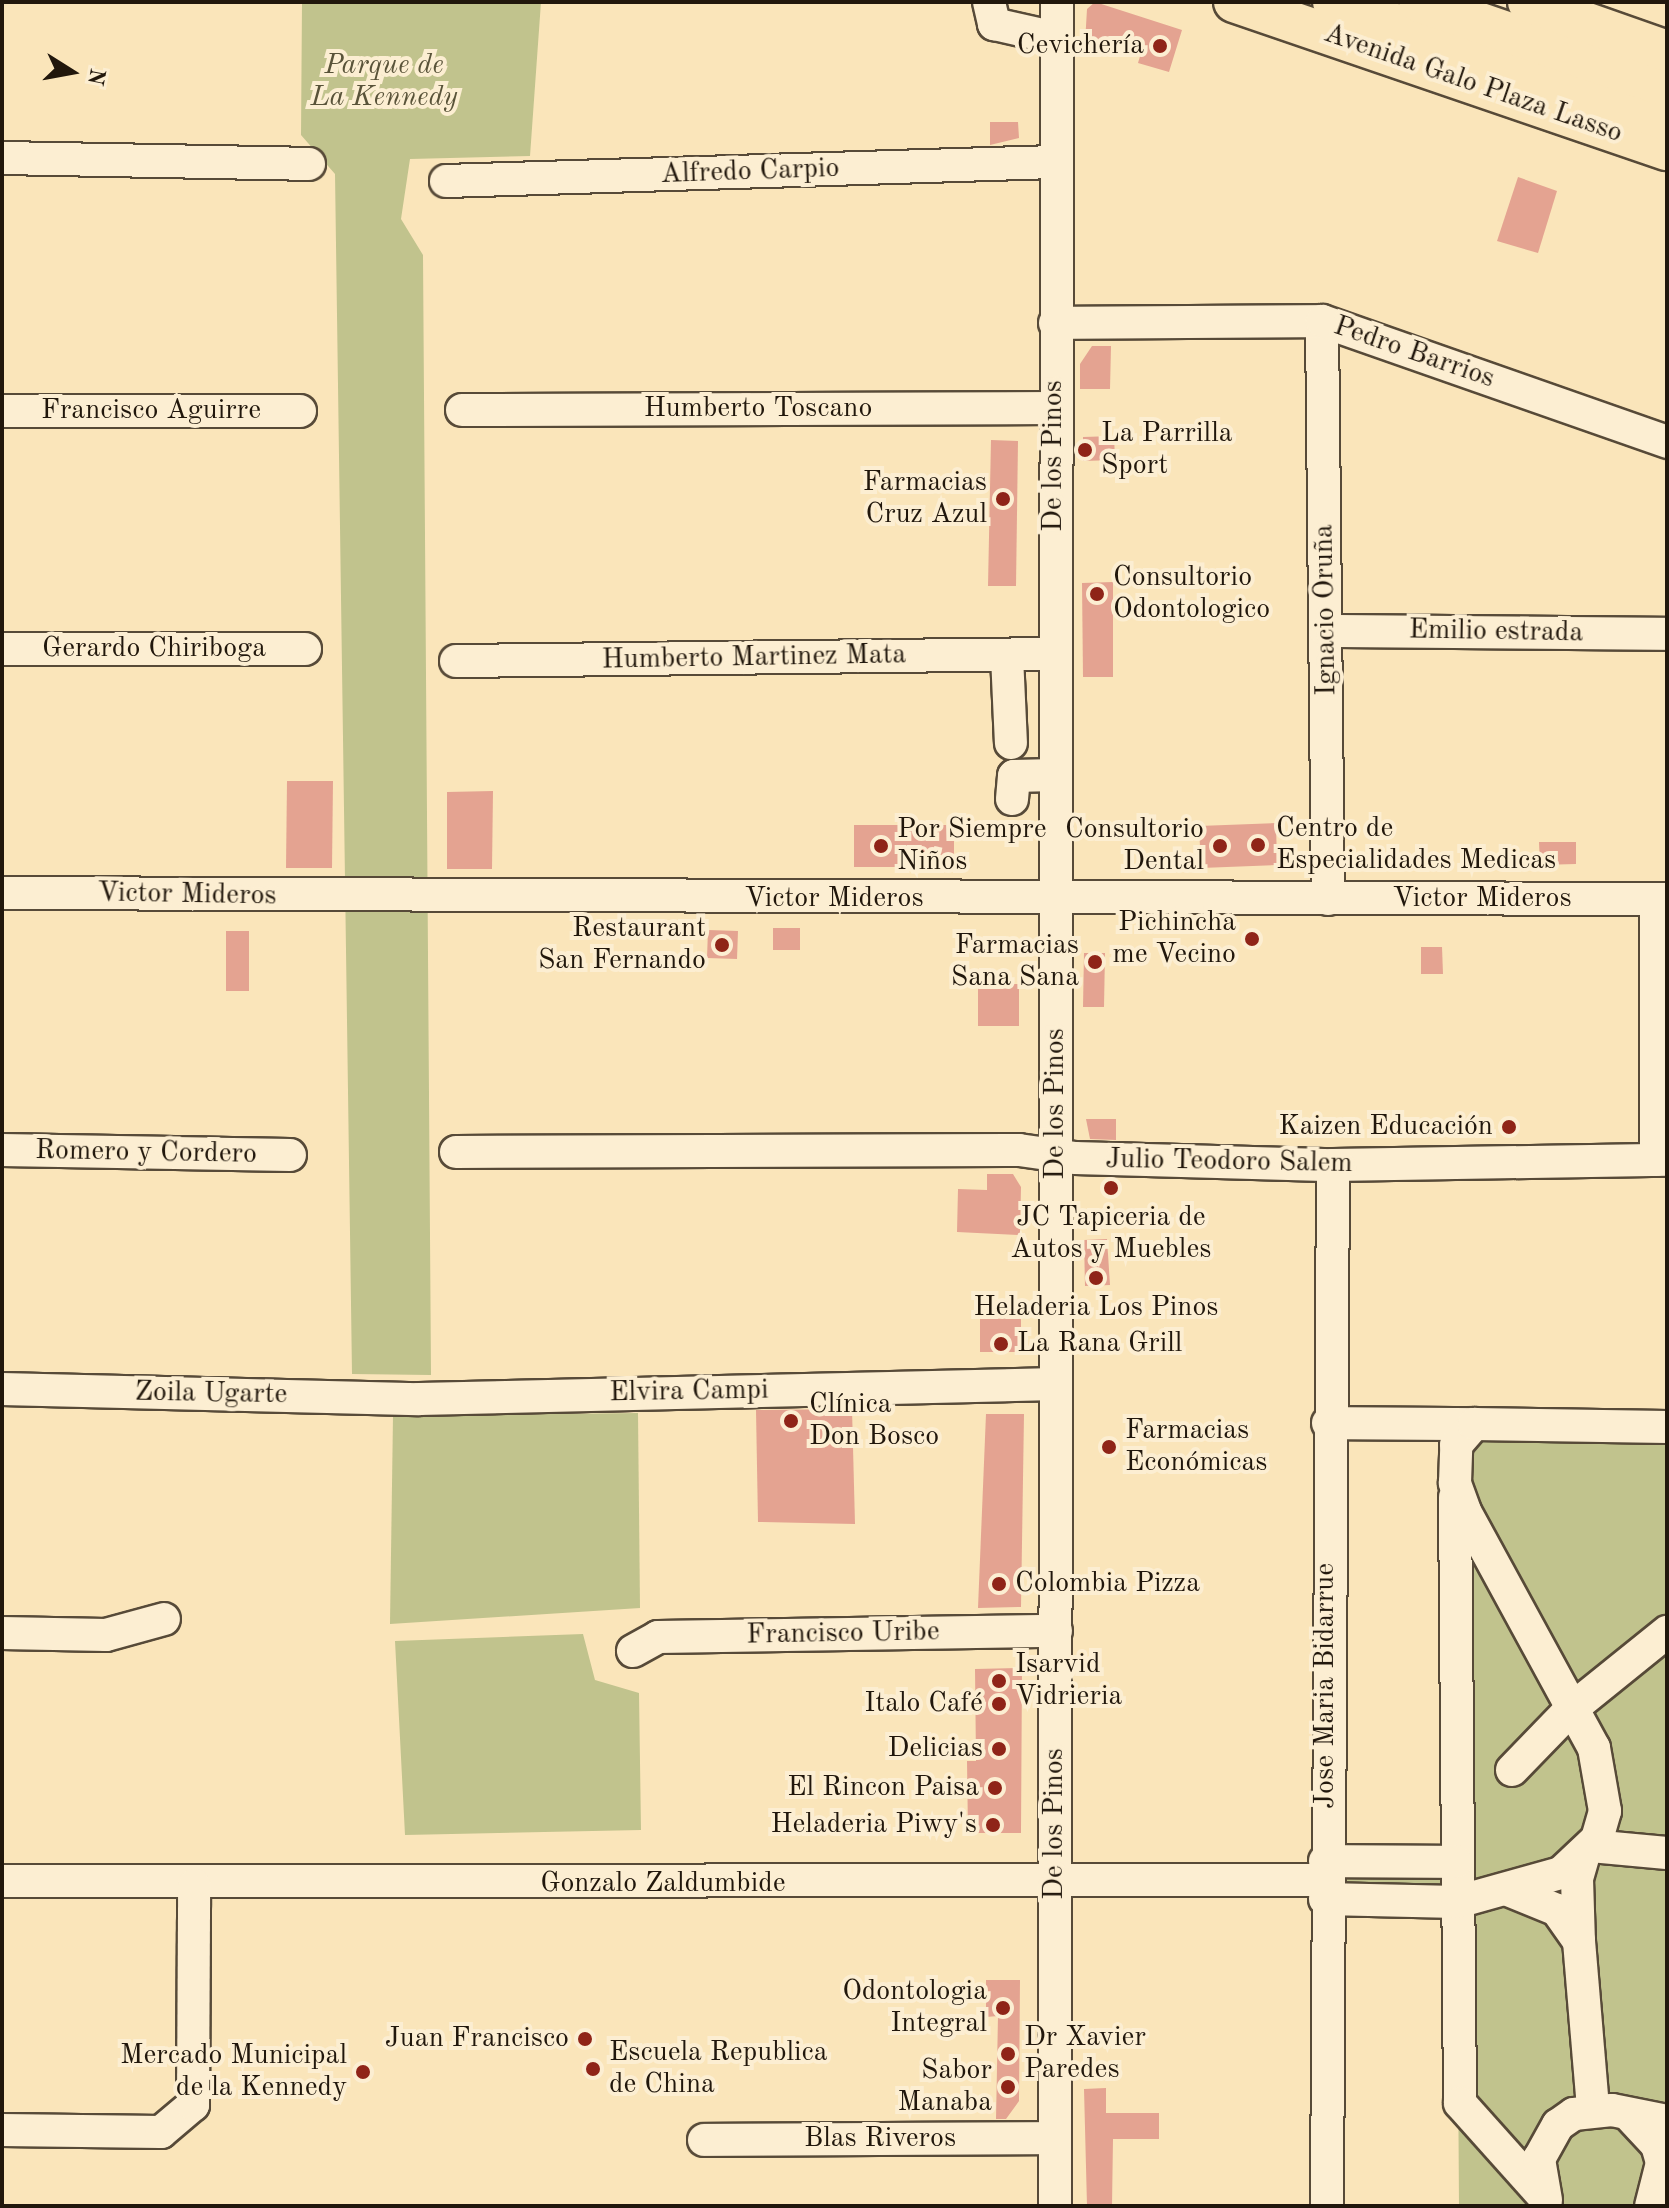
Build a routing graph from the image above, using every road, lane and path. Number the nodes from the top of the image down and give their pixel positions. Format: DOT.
graph roads {
  1 [pos="989,2"];
  2 [pos="1057,2"];
  3 [pos="1234,2"];
  4 [pos="1333,2"];
  5 [pos="1419,2"];
  6 [pos="1528,2"];
  7 [pos="1596,13"];
  8 [pos="1056,38"];
  9 [pos="1667,51"];
  10 [pos="1667,87"];
  11 [pos="1667,120"];
  12 [pos="1667,150"];
  13 [pos="2,158"];
  14 [pos="1054,162"];
  15 [pos="309,164"];
  16 [pos="446,181"];
  17 [pos="1322,321"];
  18 [pos="1055,323"];
  19 [pos="1054,408"];
  20 [pos="462,410"];
  21 [pos="2,411"];
  22 [pos="300,411"];
  23 [pos="1667,442"];
  24 [pos="1326,631"];
  25 [pos="1667,634"];
  26 [pos="2,649"];
  27 [pos="305,649"];
  28 [pos="1052,654"];
  29 [pos="1007,656"];
  30 [pos="456,661"];
  31 [pos="1011,743"];
  32 [pos="1054,775"];
  33 [pos="1012,799"];
  34 [pos="2,893"];
  35 [pos="1328,899"];
  36 [pos="1055,900"];
  37 [pos="1661,900"];
  38 [pos="2,1150"];
  39 [pos="456,1152"];
  40 [pos="290,1155"];
  41 [pos="1057,1156"];
  42 [pos="1662,1160"];
  43 [pos="1333,1165"];
  44 [pos="1056,1384"];
  45 [pos="2,1389"];
  46 [pos="419,1399"];
  47 [pos="1328,1423"];
  48 [pos="1489,1424"];
  49 [pos="1667,1427"];
  50 [pos="1455,1483"];
  51 [pos="164,1619"];
  52 [pos="1056,1631"];
  53 [pos="1667,1632"];
  54 [pos="2,1633"];
  55 [pos="633,1651"];
  56 [pos="1569,1711"];
  57 [pos="1512,1770"];
  58 [pos="1588,1850"];
  59 [pos="1667,1853"];
  60 [pos="1456,1862"];
  61 [pos="1325,1880"];
  62 [pos="2,1881"];
  63 [pos="1055,1882"];
  64 [pos="194,1885"];
  65 [pos="1508,1890"];
  66 [pos="1457,1902"];
  67 [pos="1579,1941"];
  68 [pos="1593,2109"];
  69 [pos="1630,2116"];
  70 [pos="1667,2121"];
  71 [pos="2,2130"];
  72 [pos="1055,2138"];
  73 [pos="704,2140"];
  74 [pos="1546,2202"];
  75 [pos="1656,2204"];
  76 [pos="1055,2206"];
  77 [pos="1327,2206"];
  1 -- 8 [label="street"];
  2 -- 8 [label="street, De los Pinos"];
  3 -- 12 [label="main road, Avenida Galo Plaza Lasso"];
  4 -- 11 [label="main road, Avenida Galo Plaza Lasso"];
  5 -- 10 [label="main road"];
  6 -- 7 [label="main road"];
  7 -- 9 [label="main road"];
  8 -- 14 [label="street, De los Pinos"];
  13 -- 15 [label="street"];
  14 -- 16 [label="street, Alfredo Carpio"];
  14 -- 18 [label="street, De los Pinos"];
  17 -- 18 [label="street, Pedro Barrios"];
  17 -- 23 [label="street, Pedro Barrios"];
  17 -- 24 [label="street, Ignacio Oruña"];
  18 -- 19 [label="street, De los Pinos"];
  19 -- 20 [label="street, Humberto Toscano"];
  19 -- 28 [label="street, De los Pinos"];
  21 -- 22 [label="street, Francisco Aguirre"];
  24 -- 25 [label="street, Emilio estrada"];
  24 -- 35 [label="street, Ignacio Oruña"];
  26 -- 27 [label="street, Gerardo Chiriboga"];
  28 -- 29 [label="street, Humberto Martinez Mata"];
  28 -- 32 [label="street, De los Pinos"];
  29 -- 30 [label="street, Humberto Martinez Mata"];
  29 -- 31 [label="street"];
  32 -- 33 [label="street"];
  32 -- 36 [label="street, De los Pinos"];
  34 -- 36 [label="street, Victor Mideros"];
  35 -- 36 [label="street, Victor Mideros"];
  35 -- 37 [label="street, Victor Mideros"];
  36 -- 41 [label="street, De los Pinos"];
  37 -- 42 [label="street"];
  38 -- 40 [label="street, Romero y Cordero"];
  39 -- 41 [label="street, Julio Teodoro Salem"];
  41 -- 43 [label="street, Julio Teodoro Salem"];
  41 -- 44 [label="street, De los Pinos"];
  42 -- 43 [label="street, Julio Teodoro Salem"];
  43 -- 47 [label="street, Jose Maria Bidarrue"];
  44 -- 46 [label="street, Elvira Campi"];
  44 -- 52 [label="street, De los Pinos"];
  45 -- 46 [label="street, Zoila Ugarte"];
  47 -- 48 [label="street"];
  47 -- 61 [label="street, Jose Maria Bidarrue"];
  48 -- 49 [label="street"];
  48 -- 50 [label="street"];
  50 -- 56 [label="street"];
  50 -- 60 [label="street"];
  51 -- 54 [label="street"];
  52 -- 55 [label="street, Francisco Uribe"];
  52 -- 63 [label="street, De los Pinos"];
  53 -- 56 [label="street"];
  56 -- 57 [label="street"];
  56 -- 58 [label="street"];
  58 -- 59 [label="street"];
  58 -- 65 [label="street"];
  58 -- 67 [label="street"];
  60 -- 61 [label="street"];
  60 -- 66 [label="street"];
  61 -- 63 [label="street, Gonzalo Zaldumbide"];
  61 -- 66 [label="street"];
  61 -- 77 [label="street, Jose Maria Bidarrue"];
  62 -- 64 [label="street, Gonzalo Zaldumbide"];
  63 -- 64 [label="street, Gonzalo Zaldumbide"];
  63 -- 72 [label="street, De los Pinos"];
  64 -- 71 [label="street"];
  65 -- 66 [label="street"];
  65 -- 67 [label="street"];
  66 -- 74 [label="street"];
  67 -- 68 [label="street"];
  68 -- 69 [label="street"];
  68 -- 74 [label="street"];
  69 -- 70 [label="street"];
  69 -- 75 [label="street"];
  72 -- 73 [label="street, Blas Riveros"];
  72 -- 76 [label="street, De los Pinos"];
}
